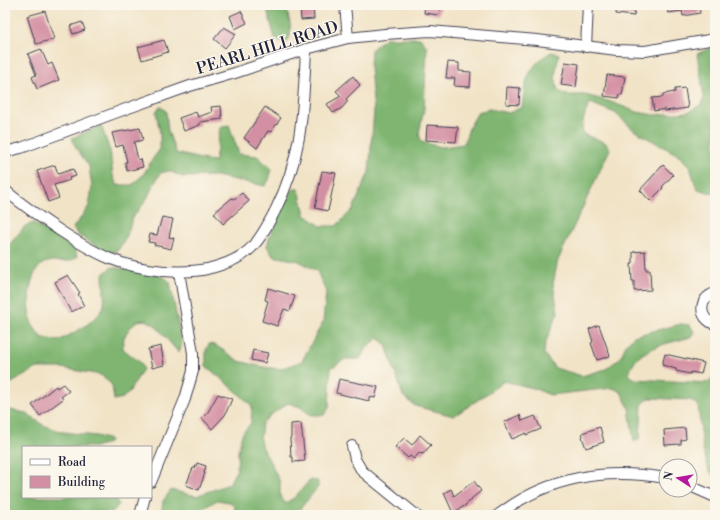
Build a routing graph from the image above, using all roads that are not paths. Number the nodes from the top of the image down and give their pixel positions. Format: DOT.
graph roads {
  1 [pos="345,5"];
  2 [pos="588,5"];
  3 [pos="348,38"];
  4 [pos="715,39"];
  5 [pos="586,47"];
  6 [pos="306,49"];
  7 [pos="5,152"];
  8 [pos="5,190"];
  9 [pos="179,272"];
  10 [pos="715,293"];
  11 [pos="715,324"];
  12 [pos="352,446"];
  13 [pos="658,477"];
  14 [pos="152,480"];
  15 [pos="698,490"];
  16 [pos="715,497"];
  17 [pos="145,498"];
  18 [pos="140,515"];
  19 [pos="416,515"];
  20 [pos="498,515"];
  1 -- 3 [label="street"];
  2 -- 5 [label="street"];
  3 -- 5 [label="street, PEARL HILL ROAD"];
  3 -- 6 [label="street, PEARL HILL ROAD"];
  4 -- 5 [label="street, PEARL HILL ROAD"];
  6 -- 7 [label="street, PEARL HILL ROAD"];
  6 -- 9 [label="street"];
  8 -- 9 [label="street"];
  9 -- 14 [label="street"];
  10 -- 11 [label="street"];
  12 -- 19 [label="street"];
  13 -- 20 [label="street"];
  15 -- 16 [label="street"];
  17 -- 18 [label="street"];
}
